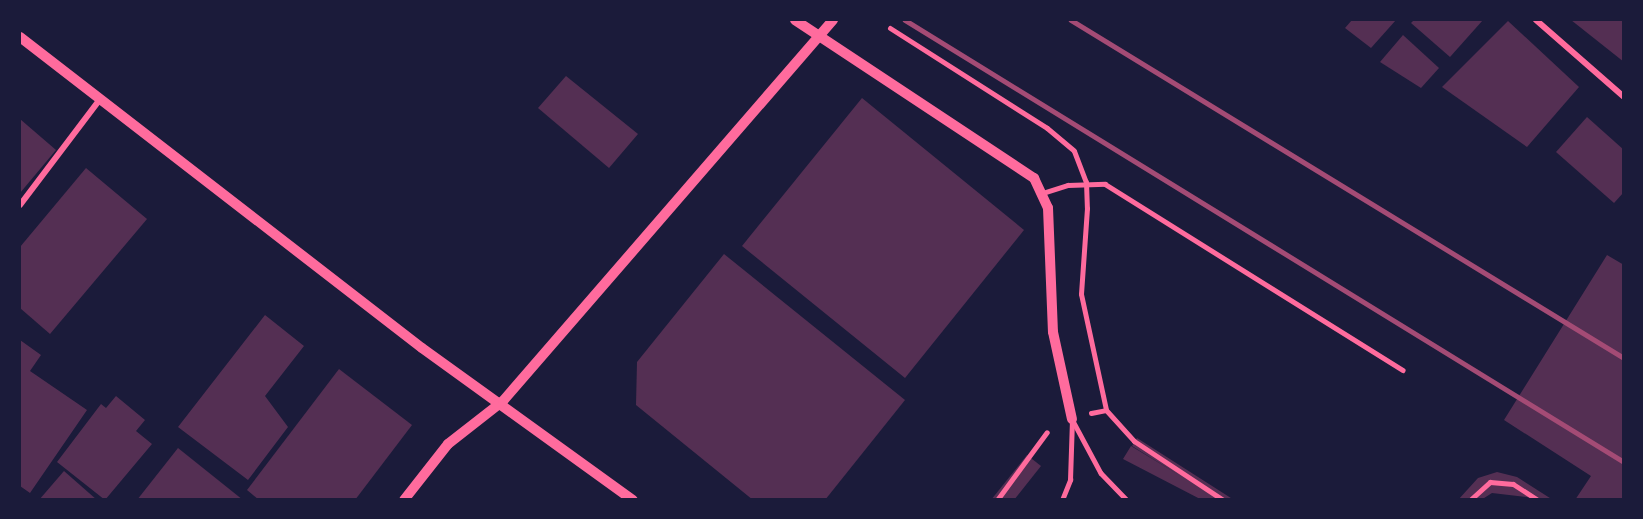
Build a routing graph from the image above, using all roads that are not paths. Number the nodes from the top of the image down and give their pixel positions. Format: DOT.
graph roads {
  1 [pos="795,20"];
  2 [pos="833,20"];
  3 [pos="1536,20"];
  4 [pos="890,28"];
  5 [pos="820,36"];
  6 [pos="20,38"];
  7 [pos="1623,97"];
  8 [pos="101,98"];
  9 [pos="1086,182"];
  10 [pos="1043,193"];
  11 [pos="20,205"];
  12 [pos="1403,370"];
  13 [pos="503,401"];
  14 [pos="1106,410"];
  15 [pos="1091,413"];
  16 [pos="1072,419"];
  17 [pos="1047,432"];
  18 [pos="404,500"];
  19 [pos="633,500"];
  20 [pos="998,500"];
  21 [pos="1062,500"];
  22 [pos="1126,500"];
  23 [pos="1223,500"];
  24 [pos="1470,500"];
  25 [pos="1538,500"];
  1 -- 5 [label="street"];
  2 -- 5 [label="street"];
  3 -- 7 [label="street"];
  4 -- 9 [label="street"];
  5 -- 10 [label="street"];
  5 -- 13 [label="street"];
  6 -- 8 [label="street"];
  8 -- 11 [label="street"];
  8 -- 13 [label="street"];
  9 -- 10 [label="lane"];
  9 -- 12 [label="lane"];
  9 -- 14 [label="street"];
  10 -- 16 [label="street"];
  13 -- 18 [label="street"];
  13 -- 19 [label="street"];
  14 -- 15 [label="street"];
  14 -- 23 [label="street"];
  16 -- 21 [label="lane"];
  16 -- 22 [label="lane"];
  17 -- 20 [label="street"];
  24 -- 25 [label="street"];
}
